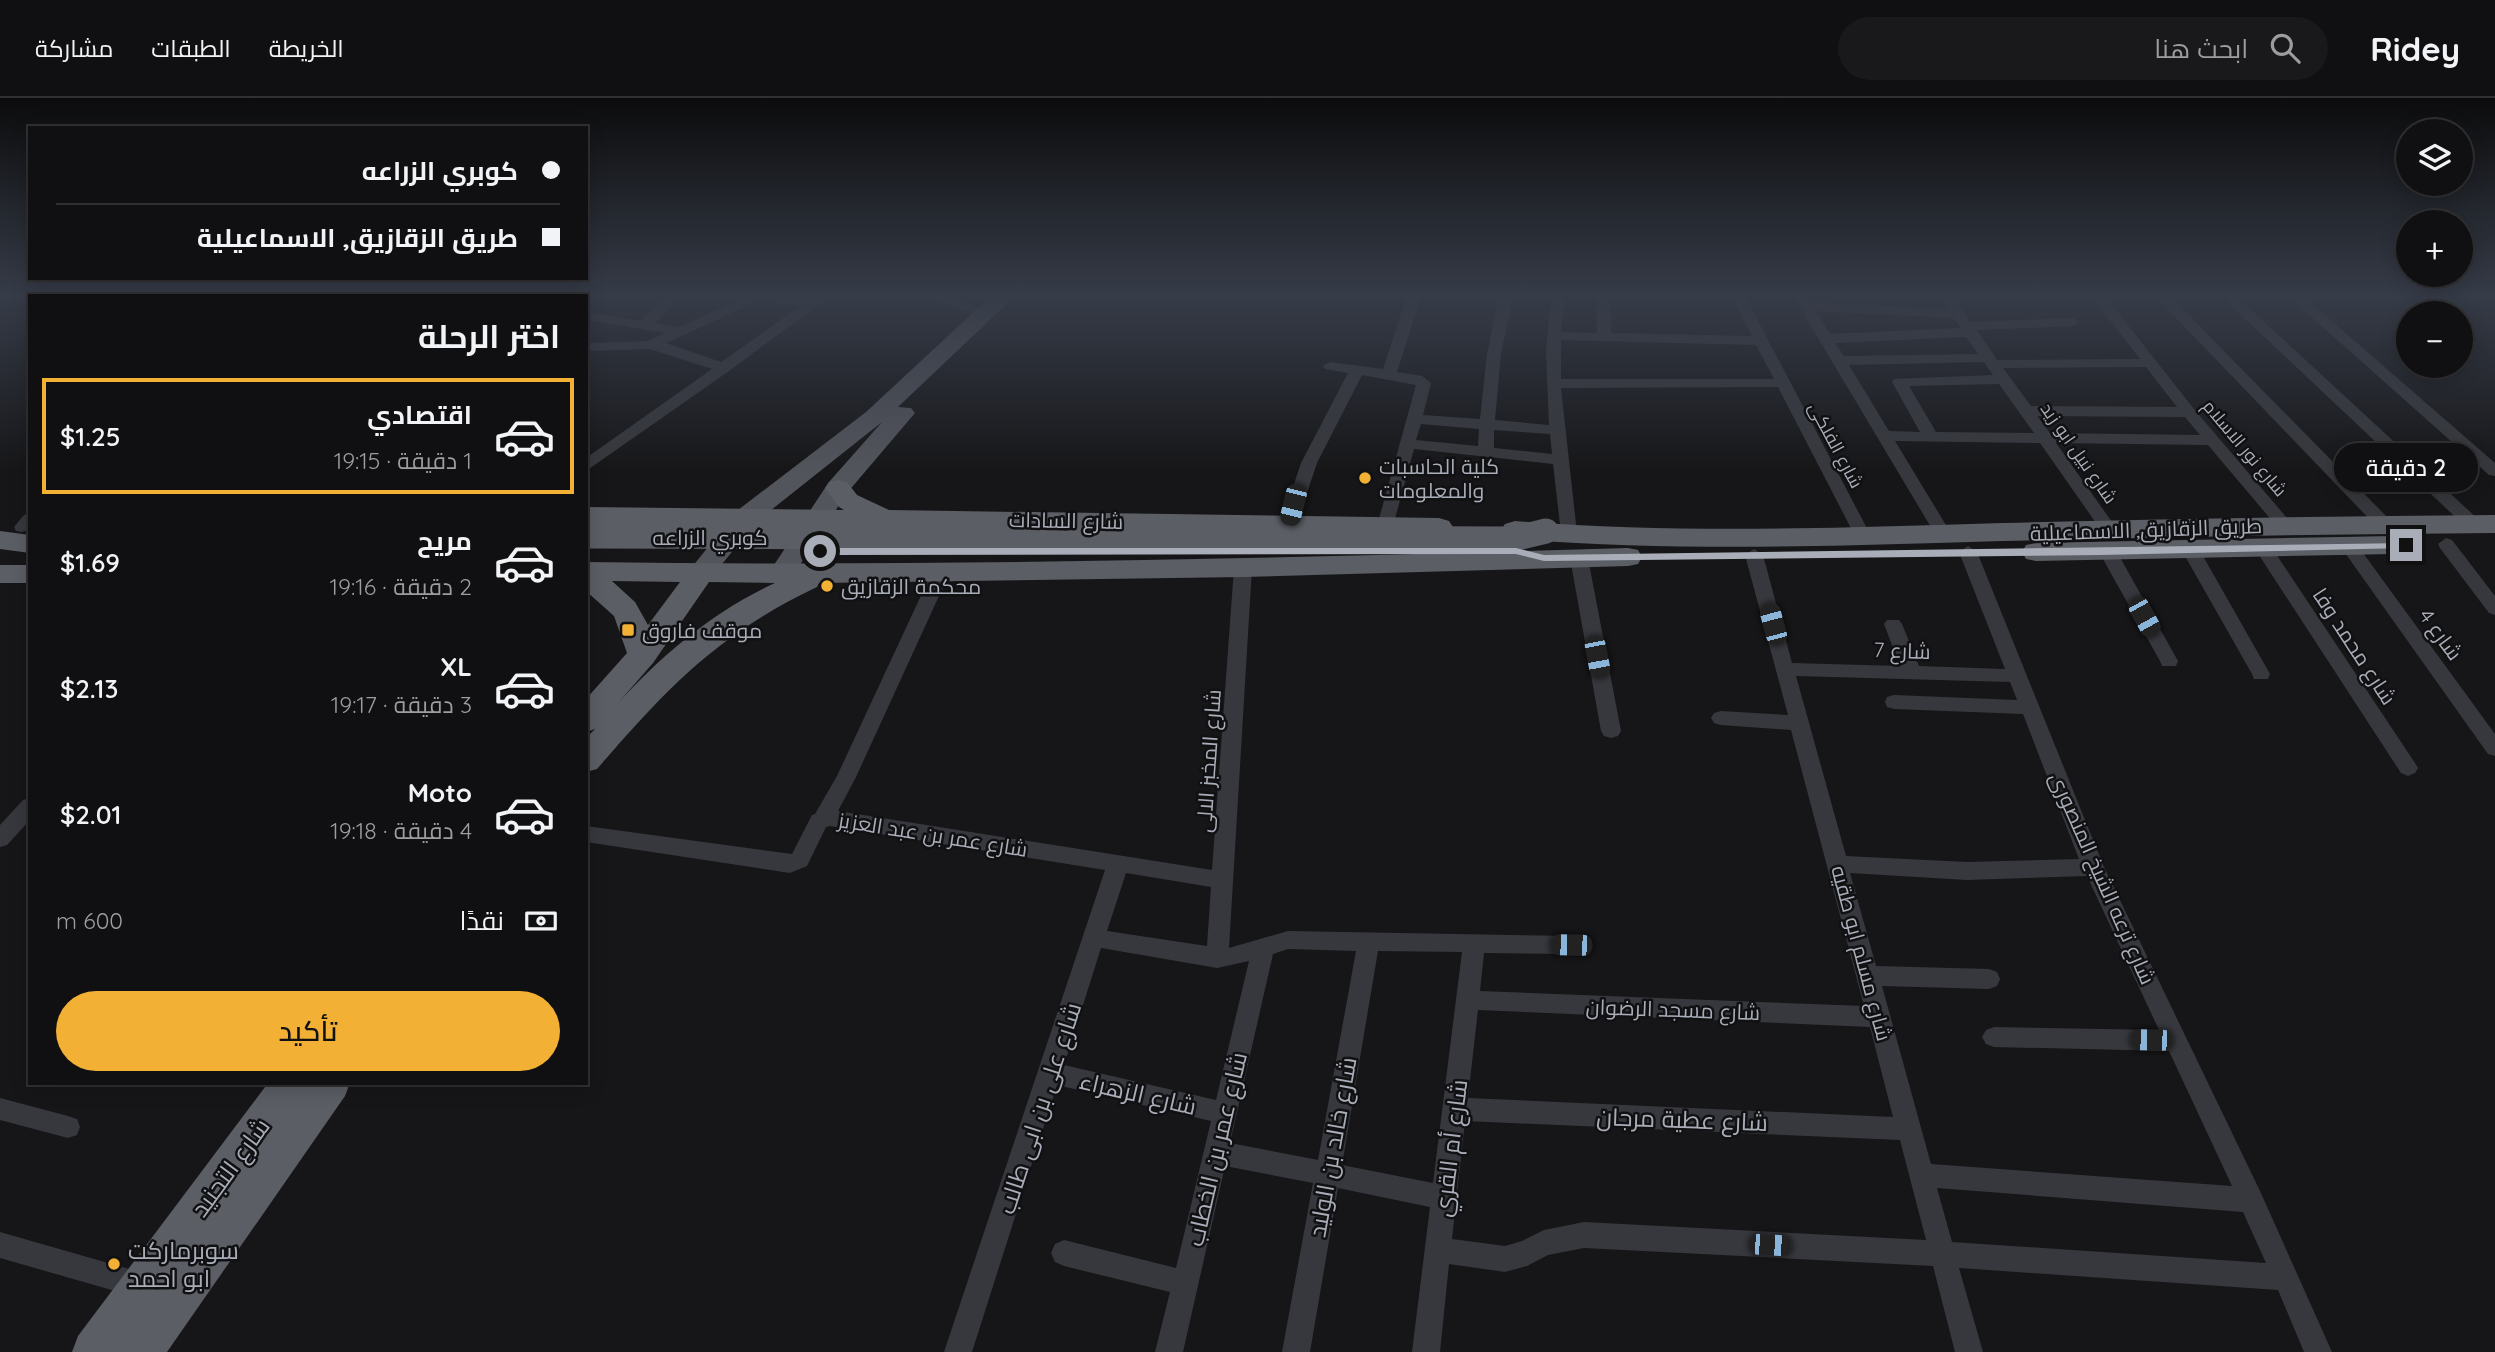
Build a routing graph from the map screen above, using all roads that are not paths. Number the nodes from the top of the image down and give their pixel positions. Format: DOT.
graph roads {
  1 [pos="686,355"];
  2 [pos="742,355"];
  3 [pos="941,355"];
  4 [pos="964,355"];
  5 [pos="1395,355"];
  6 [pos="1494,355"];
  7 [pos="1554,355"];
  8 [pos="1768,355"];
  9 [pos="1834,355"];
  10 [pos="1986,355"];
  11 [pos="2145,355"];
  12 [pos="2212,355"];
  13 [pos="2294,355"];
  14 [pos="2362,355"];
  15 [pos="1838,361"];
  16 [pos="1991,361"];
  17 [pos="2152,363"];
  18 [pos="1330,366"];
  19 [pos="724,368"];
  20 [pos="1357,370"];
  21 [pos="1389,374"];
  22 [pos="2003,379"];
  23 [pos="1782,383"];
  24 [pos="1555,384"];
  25 [pos="2026,411"];
  26 [pos="2189,412"];
  27 [pos="1415,419"];
  28 [pos="1486,424"];
  29 [pos="1559,430"];
  30 [pos="1883,436"];
  31 [pos="1931,437"];
  32 [pos="2045,438"];
  33 [pos="2213,440"];
  34 [pos="1408,444"];
  35 [pos="1486,452"];
  36 [pos="1562,460"];
  37 [pos="588,465"];
  38 [pos="2495,471"];
  39 [pos="838,488"];
  40 [pos="588,516"];
  41 [pos="747,516"];
  42 [pos="818,517"];
  43 [pos="883,518"];
  44 [pos="1289,523"];
  45 [pos="2484,524"];
  46 [pos="2291,525"];
  47 [pos="1385,526"];
  48 [pos="1944,535"];
  49 [pos="2368,535"];
  50 [pos="588,536"];
  51 [pos="1863,536"];
  52 [pos="2108,541"];
  53 [pos="2495,543"];
  54 [pos="2446,544"];
  55 [pos="1559,545"];
  56 [pos="2315,547"];
  57 [pos="2190,549"];
  58 [pos="2264,549"];
  59 [pos="588,551"];
  60 [pos="1968,552"];
  61 [pos="1754,555"];
  62 [pos="28,559"];
  63 [pos="0,561"];
  64 [pos="1243,568"];
  65 [pos="588,571"];
  66 [pos="941,572"];
  67 [pos="701,573"];
  68 [pos="822,573"];
  69 [pos="0,574"];
  70 [pos="28,574"];
  71 [pos="781,574"];
  72 [pos="588,580"];
  73 [pos="2495,609"];
  74 [pos="1893,624"];
  75 [pos="662,629"];
  76 [pos="705,637"];
  77 [pos="642,655"];
  78 [pos="2169,661"];
  79 [pos="1786,669"];
  80 [pos="1912,673"];
  81 [pos="2261,674"];
  82 [pos="2017,676"];
  83 [pos="1894,702"];
  84 [pos="2029,707"];
  85 [pos="588,718"];
  86 [pos="1721,718"];
  87 [pos="1800,723"];
  88 [pos="1611,731"];
  89 [pos="2495,749"];
  90 [pos="588,758"];
  91 [pos="2408,768"];
  92 [pos="28,808"];
  93 [pos="823,819"];
  94 [pos="588,834"];
  95 [pos="0,839"];
  96 [pos="1118,863"];
  97 [pos="1838,864"];
  98 [pos="2093,867"];
  99 [pos="1222,880"];
  100 [pos="1094,938"];
  101 [pos="1369,941"];
  102 [pos="1474,943"];
  103 [pos="1571,945"];
  104 [pos="1264,946"];
  105 [pos="1217,957"];
  106 [pos="1868,976"];
  107 [pos="1989,979"];
  108 [pos="1467,1000"];
  109 [pos="1879,1017"];
  110 [pos="1994,1037"];
  111 [pos="2177,1041"];
  112 [pos="1052,1073"];
  113 [pos="290,1085"];
  114 [pos="329,1085"];
  115 [pos="0,1109"];
  116 [pos="1455,1109"];
  117 [pos="1224,1113"];
  118 [pos="68,1127"];
  119 [pos="1909,1129"];
  120 [pos="1215,1152"];
  121 [pos="1327,1174"];
  122 [pos="1922,1175"];
  123 [pos="1444,1198"];
  124 [pos="2251,1200"];
  125 [pos="200,1237"];
  126 [pos="0,1245"];
  127 [pos="1438,1250"];
  128 [pos="1064,1253"];
  129 [pos="1943,1254"];
  130 [pos="2287,1278"];
  131 [pos="1185,1283"];
  132 [pos="143,1286"];
  133 [pos="94,1352"];
  134 [pos="140,1352"];
  135 [pos="958,1352"];
  136 [pos="1168,1352"];
  137 [pos="1296,1352"];
  138 [pos="1426,1352"];
  139 [pos="1969,1352"];
  140 [pos="2318,1352"];
  1 -- 19 [label="street"];
  2 -- 19 [label="street"];
  3 -- 41 [label="main road"];
  4 -- 39 [label="main road"];
  5 -- 21 [label="street"];
  6 -- 28 [label="street"];
  7 -- 24 [label="street"];
  8 -- 23 [label="street, شارع الفلكى"];
  9 -- 15 [label="street"];
  10 -- 16 [label="street, شارع نبيل ابو زيد"];
  11 -- 17 [label="street, شارع نور الاسلام"];
  12 -- 49 [label="street, شارع 4"];
  13 -- 45 [label="street"];
  14 -- 38 [label="street"];
  15 -- 16 [label="street"];
  15 -- 30 [label="street"];
  16 -- 17 [label="street"];
  16 -- 22 [label="street, شارع نبيل ابو زيد"];
  17 -- 26 [label="street, شارع نور الاسلام"];
  18 -- 20 [label="street"];
  19 -- 37 [label="street"];
  20 -- 21 [label="street"];
  20 -- 44 [label="street"];
  21 -- 27 [label="street"];
  22 -- 25 [label="street, شارع نبيل ابو زيد"];
  22 -- 31 [label="street"];
  23 -- 24 [label="street"];
  23 -- 51 [label="street, شارع الفلكى"];
  24 -- 29 [label="street"];
  25 -- 26 [label="street"];
  25 -- 32 [label="street, شارع نبيل ابو زيد"];
  26 -- 33 [label="street, شارع نور الاسلام"];
  27 -- 28 [label="street"];
  27 -- 34 [label="street"];
  28 -- 29 [label="street"];
  28 -- 35 [label="street"];
  29 -- 36 [label="street"];
  30 -- 31 [label="street"];
  30 -- 48 [label="street"];
  31 -- 32 [label="street"];
  32 -- 33 [label="street"];
  32 -- 52 [label="street, شارع نبيل ابو زيد"];
  33 -- 46 [label="street, شارع نور الاسلام"];
  34 -- 35 [label="street"];
  34 -- 47 [label="street"];
  35 -- 36 [label="street"];
  36 -- 55 [label="street"];
  39 -- 42 [label="main road"];
  39 -- 43 [label="highway"];
  40 -- 41 [label="highway, شارع السادات"];
  41 -- 42 [label="highway, شارع السادات"];
  41 -- 67 [label="main road"];
  42 -- 43 [label="highway, شارع السادات"];
  42 -- 71 [label="main road"];
  43 -- 44 [label="highway, شارع السادات"];
  44 -- 47 [label="highway, شارع السادات"];
  45 -- 49 [label="highway, طريق الزقازيق, الاسماعيلية"];
  46 -- 49 [label="highway, طريق الزقازيق, الاسماعيلية"];
  46 -- 52 [label="highway, طريق الزقازيق, الاسماعيلية"];
  46 -- 56 [label="highway"];
  47 -- 55 [label="highway, شارع السادات"];
  48 -- 51 [label="highway, طريق الزقازيق, الاسماعيلية"];
  48 -- 52 [label="highway, طريق الزقازيق, الاسماعيلية"];
  49 -- 54 [label="highway, طريق الزقازيق, الاسماعيلية"];
  49 -- 56 [label="highway, طريق الزقازيق, الاسماعيلية"];
  49 -- 89 [label="street, شارع 4"];
  50 -- 55 [label="highway, كوبري الزراعه, bridge"];
  51 -- 55 [label="highway, طريق الزقازيق, الاسماعيلية"];
  52 -- 57 [label="highway, طريق الزقازيق, الاسماعيلية"];
  52 -- 60 [label="highway, طريق الزقازيق, الاسماعيلية"];
  52 -- 78 [label="street, شارع نبيل ابو زيد"];
  53 -- 54 [label="highway, طريق الزقازيق, الاسماعيلية"];
  54 -- 73 [label="street"];
  55 -- 59 [label="highway, كوبري الزراعه"];
  55 -- 61 [label="highway, طريق الزقازيق, الاسماعيلية"];
  55 -- 64 [label="highway"];
  55 -- 88 [label="street"];
  56 -- 58 [label="highway, طريق الزقازيق, الاسماعيلية"];
  57 -- 58 [label="highway, طريق الزقازيق, الاسماعيلية"];
  57 -- 81 [label="street"];
  58 -- 91 [label="street, شارع محمد وفا"];
  60 -- 61 [label="highway, طريق الزقازيق, الاسماعيلية"];
  60 -- 82 [label="street, شارع ترعه الشيخ المنصورى"];
  61 -- 79 [label="street, شارع مسلم ابو طقيه"];
  62 -- 63 [label="highway"];
  64 -- 66 [label="highway"];
  64 -- 99 [label="street, شارع المخبز الالى"];
  65 -- 67 [label="highway"];
  66 -- 68 [label="highway"];
  66 -- 93 [label="street"];
  67 -- 71 [label="highway"];
  67 -- 75 [label="highway"];
  68 -- 71 [label="highway"];
  68 -- 76 [label="highway"];
  69 -- 70 [label="highway"];
  72 -- 77 [label="highway"];
  74 -- 80 [label="street"];
  75 -- 76 [label="highway"];
  75 -- 77 [label="highway"];
  76 -- 90 [label="highway"];
  77 -- 85 [label="highway"];
  79 -- 80 [label="street, شارع 7"];
  79 -- 87 [label="street, شارع مسلم ابو طقيه"];
  80 -- 82 [label="street, شارع 7"];
  82 -- 84 [label="street, شارع ترعه الشيخ المنصورى"];
  83 -- 84 [label="street"];
  84 -- 98 [label="street, شارع ترعه الشيخ المنصورى"];
  86 -- 87 [label="street"];
  87 -- 97 [label="street, شارع مسلم ابو طقيه"];
  92 -- 95 [label="street"];
  93 -- 94 [label="street, شارع عمر بن عبد العزيز"];
  93 -- 96 [label="street, شارع عمر بن عبد العزيز"];
  96 -- 99 [label="street, شارع عمر بن عبد العزيز"];
  96 -- 100 [label="street, شارع على بن ابى طالب"];
  97 -- 98 [label="street"];
  97 -- 106 [label="street, شارع مسلم ابو طقيه"];
  98 -- 111 [label="street, شارع ترعه الشيخ المنصورى"];
  99 -- 105 [label="street, شارع المخبز الالى"];
  100 -- 105 [label="street"];
  100 -- 112 [label="street, شارع على بن ابى طالب"];
  101 -- 102 [label="street"];
  101 -- 104 [label="street"];
  101 -- 121 [label="street, شارع خالد بن الوليد"];
  102 -- 103 [label="street"];
  102 -- 108 [label="street, شارع أم القري"];
  104 -- 105 [label="street"];
  104 -- 117 [label="street, شارع عمر بن الخطاب"];
  106 -- 107 [label="street"];
  106 -- 109 [label="street, شارع مسلم ابو طقيه"];
  108 -- 109 [label="street, شارع مسجد الرضوان"];
  108 -- 116 [label="street, شارع أم القري"];
  109 -- 119 [label="street, شارع مسلم ابو طقيه"];
  110 -- 111 [label="street"];
  111 -- 124 [label="street, شارع ترعه الشيخ المنصورى"];
  112 -- 117 [label="street, شارع الزهراء"];
  112 -- 135 [label="street, شارع على بن ابى طالب"];
  113 -- 125 [label="highway, شارع التجنيد"];
  114 -- 125 [label="highway, شارع التجنيد"];
  115 -- 118 [label="street"];
  116 -- 119 [label="street, شارع عطية مرجان"];
  116 -- 123 [label="street, شارع أم القري"];
  117 -- 120 [label="street, شارع عمر بن الخطاب"];
  119 -- 122 [label="street, شارع مسلم ابو طقيه"];
  120 -- 121 [label="street"];
  120 -- 131 [label="street, شارع عمر بن الخطاب"];
  121 -- 123 [label="street"];
  121 -- 137 [label="street, شارع خالد بن الوليد"];
  122 -- 124 [label="street"];
  122 -- 129 [label="street, شارع مسلم ابو طقيه"];
  123 -- 127 [label="street, شارع أم القري"];
  124 -- 130 [label="street, شارع ترعه الشيخ المنصورى"];
  125 -- 132 [label="highway, شارع التجنيد"];
  125 -- 134 [label="highway, شارع التجنيد"];
  126 -- 132 [label="street"];
  127 -- 129 [label="street"];
  127 -- 138 [label="street, شارع أم القري"];
  128 -- 131 [label="street"];
  129 -- 130 [label="street"];
  129 -- 139 [label="street, شارع مسلم ابو طقيه"];
  130 -- 140 [label="street, شارع ترعه الشيخ المنصورى"];
  131 -- 136 [label="street, شارع عمر بن الخطاب"];
  132 -- 133 [label="highway, شارع التجنيد"];
}
